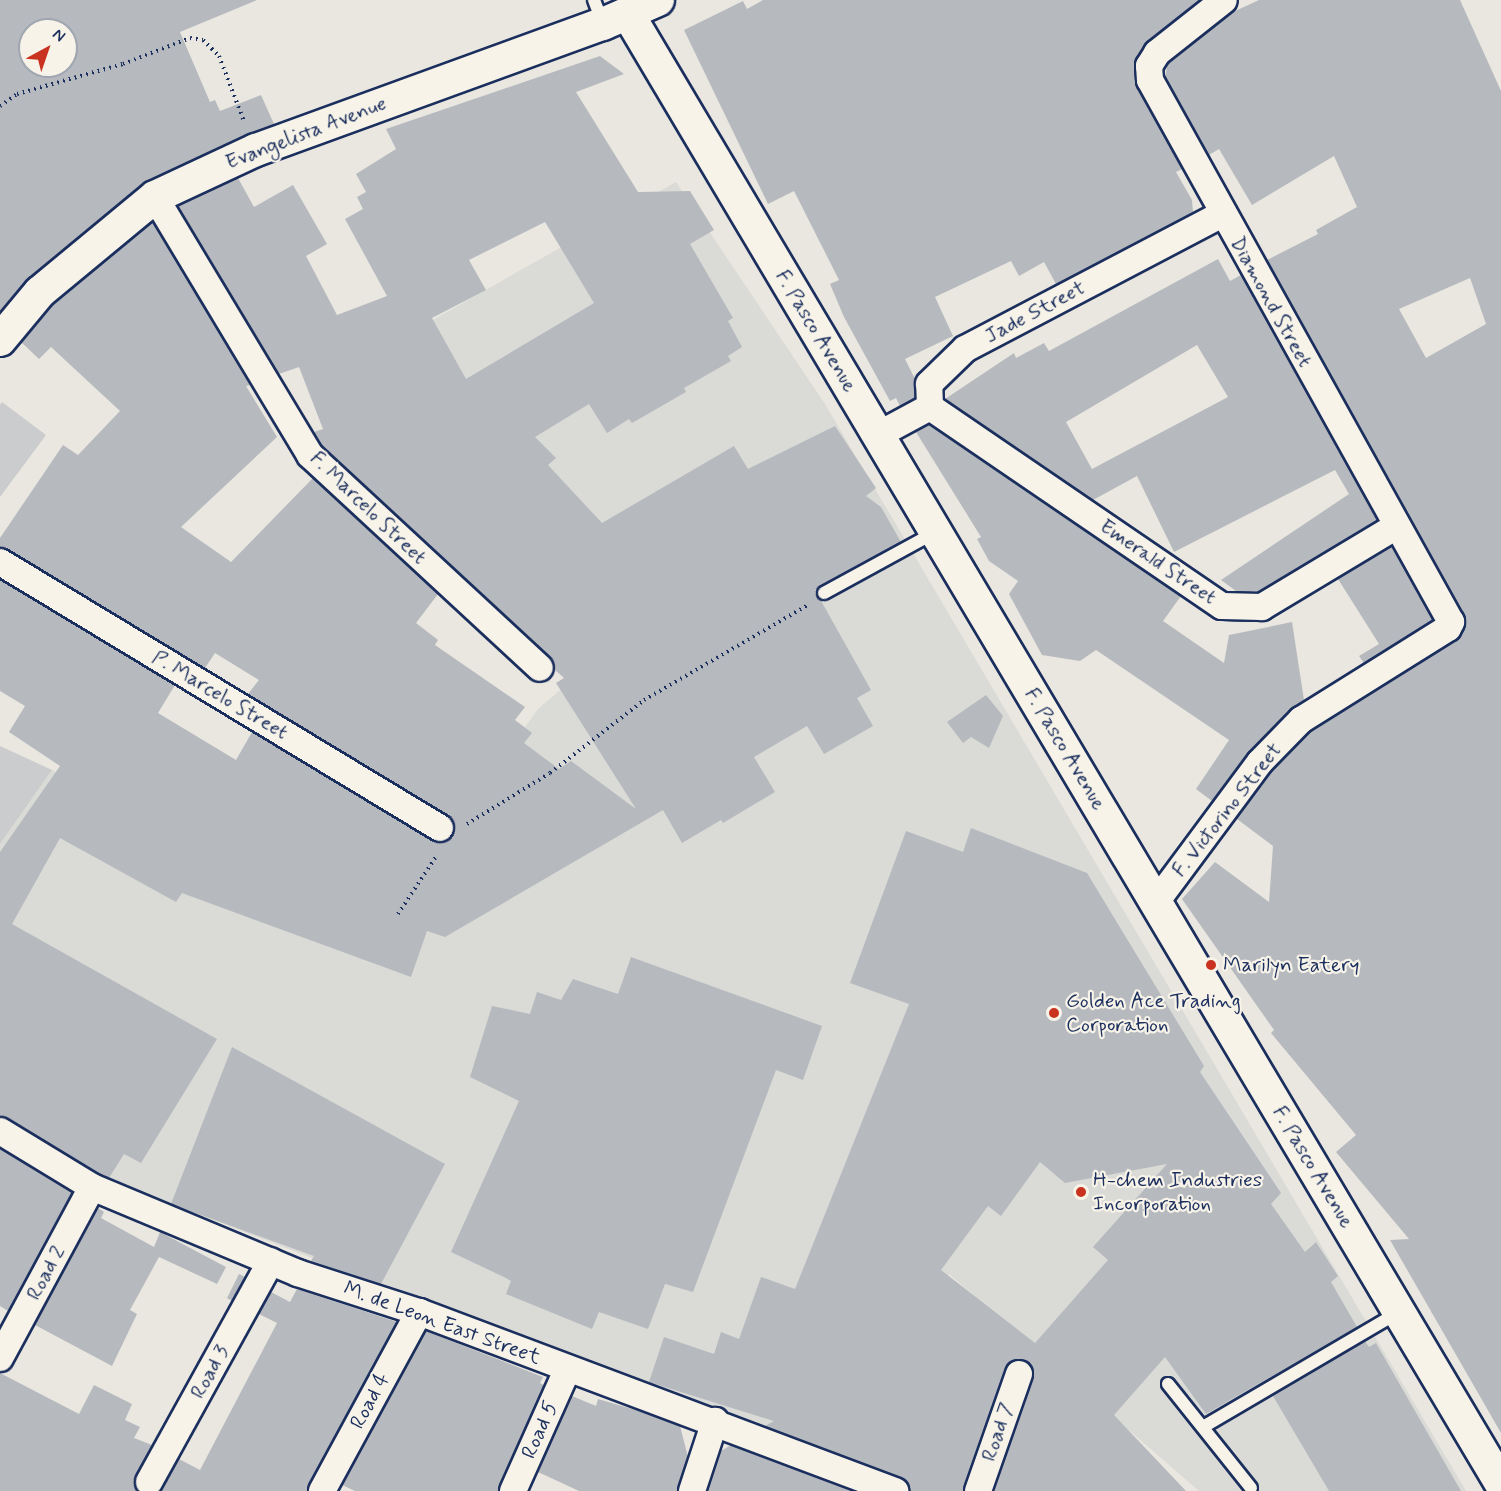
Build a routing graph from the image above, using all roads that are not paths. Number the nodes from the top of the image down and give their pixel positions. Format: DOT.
graph roads {
  1 [pos="658,0"];
  2 [pos="1224,0"];
  3 [pos="608,13"];
  4 [pos="155,196"];
  5 [pos="1222,214"];
  6 [pos="0,340"];
  7 [pos="930,407"];
  8 [pos="878,435"];
  9 [pos="1397,526"];
  10 [pos="936,532"];
  11 [pos="0,562"];
  12 [pos="824,593"];
  13 [pos="1451,622"];
  14 [pos="540,668"];
  15 [pos="447,835"];
  16 [pos="1156,902"];
  17 [pos="0,1131"];
  18 [pos="92,1187"];
  19 [pos="271,1261"];
  20 [pos="419,1312"];
  21 [pos="1399,1312"];
  22 [pos="0,1358"];
  23 [pos="567,1370"];
  24 [pos="1019,1374"];
  25 [pos="1168,1384"];
  26 [pos="715,1421"];
  27 [pos="1203,1427"];
  28 [pos="149,1482"];
  29 [pos="1501,1484"];
  30 [pos="1251,1488"];
  31 [pos="891,1490"];
  32 [pos="322,1491"];
  33 [pos="513,1491"];
  34 [pos="692,1491"];
  35 [pos="978,1491"];
  1 -- 3 [label="street, Evangelista Avenue"];
  2 -- 5 [label="street, Diamond Street"];
  3 -- 4 [label="street, Evangelista Avenue"];
  3 -- 8 [label="street, F. Pasco Avenue"];
  4 -- 6 [label="street, Evangelista Avenue"];
  4 -- 14 [label="street, F. Marcelo Street"];
  5 -- 7 [label="street, Jade Street"];
  5 -- 9 [label="street, Diamond Street"];
  7 -- 8 [label="street"];
  7 -- 9 [label="street, Emerald Street"];
  8 -- 10 [label="street, F. Pasco Avenue"];
  9 -- 13 [label="street, Diamond Street"];
  10 -- 12 [label="lane"];
  10 -- 16 [label="street, F. Pasco Avenue"];
  11 -- 15 [label="street, P. Marcelo Street"];
  13 -- 16 [label="street, F. Victorino Street"];
  16 -- 21 [label="street, F. Pasco Avenue"];
  17 -- 18 [label="street, M. de Leon East Street"];
  18 -- 19 [label="street, M. de Leon East Street"];
  18 -- 22 [label="street, Road 2"];
  19 -- 20 [label="street, M. de Leon East Street"];
  19 -- 28 [label="street, Road 3"];
  20 -- 23 [label="street, M. de Leon East Street"];
  20 -- 32 [label="street, Road 4"];
  21 -- 27 [label="lane"];
  21 -- 29 [label="street, F. Pasco Avenue"];
  23 -- 26 [label="street, M. de Leon East Street"];
  23 -- 33 [label="street, Road 5"];
  24 -- 35 [label="street, Road 7"];
  25 -- 27 [label="lane"];
  26 -- 31 [label="street, M. de Leon East Street"];
  26 -- 34 [label="street"];
  27 -- 30 [label="lane"];
}
